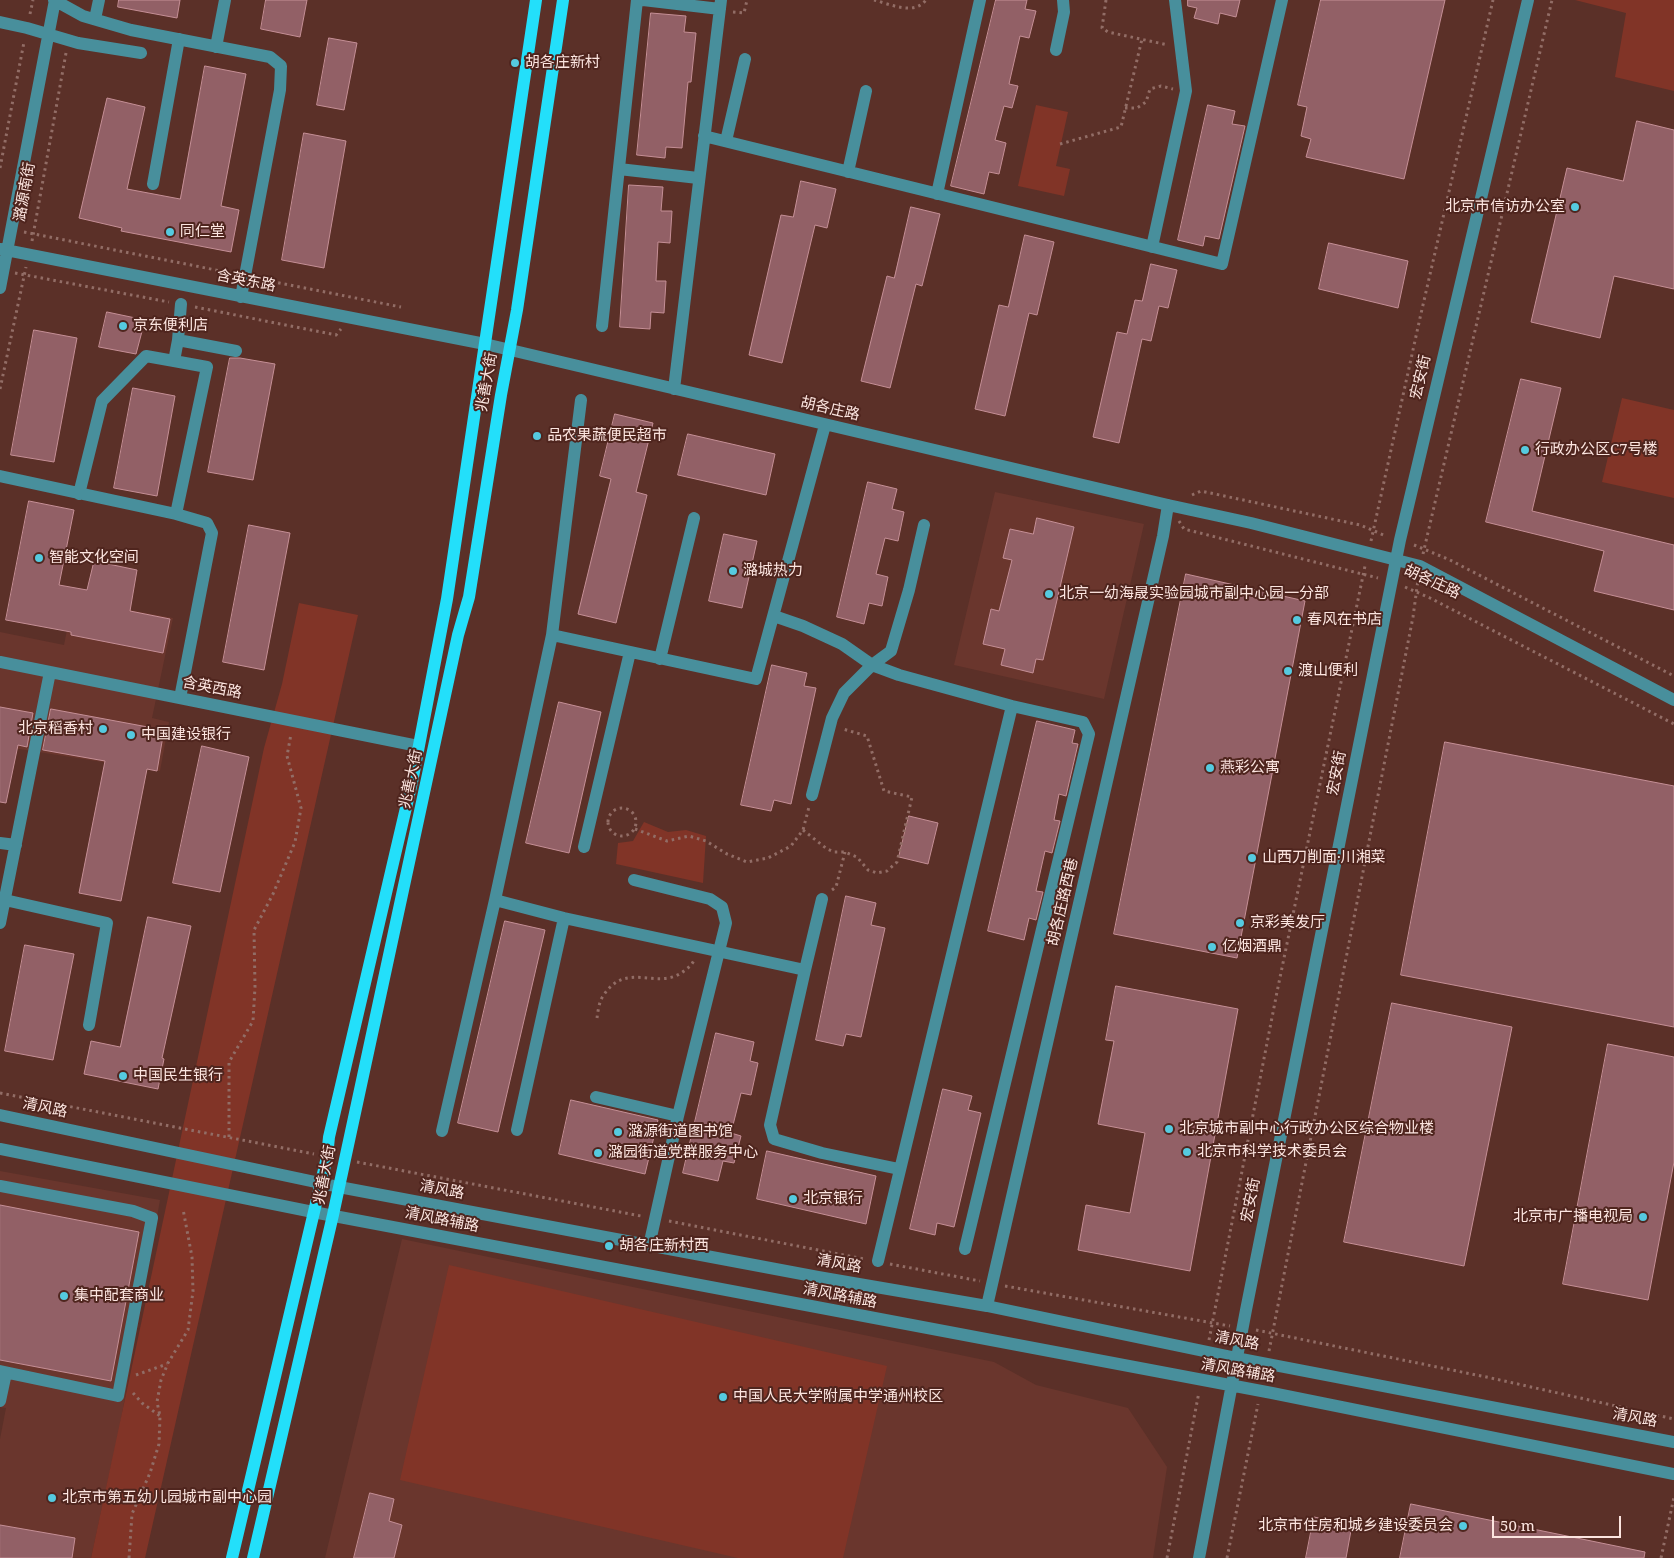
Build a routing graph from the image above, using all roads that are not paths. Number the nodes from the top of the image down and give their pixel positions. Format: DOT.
graph roads {
  1 [pos="55,0"];
  2 [pos="99,0"];
  3 [pos="225,0"];
  4 [pos="536,0"];
  5 [pos="563,0"];
  6 [pos="637,0"];
  7 [pos="643,0"];
  8 [pos="980,0"];
  9 [pos="1063,0"];
  10 [pos="1174,0"];
  11 [pos="1282,0"];
  12 [pos="1528,0"];
  13 [pos="720,5"];
  14 [pos="95,19"];
  15 [pos="0,22"];
  16 [pos="48,35"];
  17 [pos="179,39"];
  18 [pos="216,47"];
  19 [pos="1056,50"];
  20 [pos="141,53"];
  21 [pos="744,59"];
  22 [pos="866,91"];
  23 [pos="704,136"];
  24 [pos="726,141"];
  25 [pos="619,170"];
  26 [pos="848,172"];
  27 [pos="698,178"];
  28 [pos="153,184"];
  29 [pos="937,194"];
  30 [pos="1152,247"];
  31 [pos="4,250"];
  32 [pos="0,288"];
  33 [pos="241,296"];
  34 [pos="181,304"];
  35 [pos="602,326"];
  36 [pos="178,340"];
  37 [pos="485,344"];
  38 [pos="236,350"];
  39 [pos="509,350"];
  40 [pos="174,361"];
  41 [pos="674,389"];
  42 [pos="581,400"];
  43 [pos="825,425"];
  44 [pos="0,476"];
  45 [pos="79,494"];
  46 [pos="1168,505"];
  47 [pos="176,514"];
  48 [pos="694,518"];
  49 [pos="924,525"];
  50 [pos="1396,560"];
  51 [pos="774,616"];
  52 [pos="552,635"];
  53 [pos="630,652"];
  54 [pos="660,659"];
  55 [pos="0,662"];
  56 [pos="872,665"];
  57 [pos="50,672"];
  58 [pos="180,698"];
  59 [pos="1674,700"];
  60 [pos="1012,706"];
  61 [pos="418,746"];
  62 [pos="812,795"];
  63 [pos="0,843"];
  64 [pos="16,845"];
  65 [pos="584,847"];
  66 [pos="634,880"];
  67 [pos="822,899"];
  68 [pos="5,900"];
  69 [pos="495,900"];
  70 [pos="564,918"];
  71 [pos="0,922"];
  72 [pos="719,953"];
  73 [pos="805,970"];
  74 [pos="89,1025"];
  75 [pos="596,1097"];
  76 [pos="0,1115"];
  77 [pos="678,1116"];
  78 [pos="517,1130"];
  79 [pos="442,1131"];
  80 [pos="0,1149"];
  81 [pos="899,1170"];
  82 [pos="320,1183"];
  83 [pos="0,1186"];
  84 [pos="339,1187"];
  85 [pos="313,1212"];
  86 [pos="333,1215"];
  87 [pos="649,1246"];
  88 [pos="965,1249"];
  89 [pos="878,1261"];
  90 [pos="987,1306"];
  91 [pos="1237,1358"];
  92 [pos="3,1372"];
  93 [pos="1231,1387"];
  94 [pos="0,1401"];
  95 [pos="1674,1442"];
  96 [pos="1674,1474"];
  97 [pos="232,1558"];
  98 [pos="253,1558"];
  99 [pos="1199,1558"];
  1 -- 14 [label="street"];
  1 -- 16 [label="street, 潞源南街"];
  2 -- 14 [label="street"];
  3 -- 18 [label="street"];
  4 -- 37 [label="main road, 兆善大街"];
  5 -- 39 [label="main road, 兆善大街"];
  6 -- 25 [label="street"];
  7 -- 13 [label="street"];
  8 -- 29 [label="street"];
  9 -- 19 [label="street"];
  10 -- 30 [label="street"];
  11 -- 30 [label="street"];
  12 -- 50 [label="street, 宏安街"];
  13 -- 23 [label="street"];
  14 -- 17 [label="street"];
  15 -- 16 [label="street"];
  16 -- 20 [label="street"];
  16 -- 31 [label="street, 潞源南街"];
  17 -- 18 [label="street"];
  17 -- 28 [label="street"];
  18 -- 33 [label="street"];
  21 -- 24 [label="street"];
  22 -- 26 [label="street"];
  23 -- 24 [label="street"];
  23 -- 27 [label="street"];
  24 -- 26 [label="street"];
  25 -- 27 [label="street"];
  25 -- 35 [label="street"];
  26 -- 29 [label="street"];
  27 -- 41 [label="street"];
  29 -- 30 [label="street"];
  31 -- 32 [label="street, 潞源南街"];
  31 -- 33 [label="street, 含英东路"];
  33 -- 37 [label="street, 含英东路"];
  34 -- 36 [label="street"];
  36 -- 38 [label="street"];
  36 -- 40 [label="street"];
  37 -- 39 [label="street, 胡各庄路"];
  37 -- 61 [label="main road, 兆善大街"];
  39 -- 41 [label="street, 胡各庄路"];
  39 -- 84 [label="main road, 兆善大街"];
  40 -- 45 [label="street"];
  40 -- 47 [label="street"];
  41 -- 43 [label="street, 胡各庄路"];
  42 -- 52 [label="street"];
  43 -- 46 [label="street, 胡各庄路"];
  43 -- 51 [label="street"];
  44 -- 45 [label="street"];
  45 -- 47 [label="street"];
  46 -- 50 [label="street, 胡各庄路"];
  46 -- 90 [label="street, 胡各庄路西巷"];
  47 -- 58 [label="street"];
  48 -- 54 [label="street"];
  49 -- 56 [label="street"];
  50 -- 59 [label="street, 胡各庄路"];
  50 -- 91 [label="street, 宏安街"];
  51 -- 54 [label="street"];
  51 -- 56 [label="street"];
  52 -- 53 [label="street"];
  52 -- 69 [label="street"];
  53 -- 54 [label="street"];
  53 -- 65 [label="street"];
  55 -- 57 [label="street, 含英西路"];
  56 -- 60 [label="street"];
  56 -- 62 [label="street"];
  57 -- 58 [label="street, 含英西路"];
  57 -- 64 [label="street"];
  58 -- 61 [label="street, 含英西路"];
  60 -- 81 [label="street"];
  60 -- 88 [label="street"];
  61 -- 82 [label="main road, 兆善大街"];
  63 -- 64 [label="street"];
  64 -- 68 [label="street"];
  66 -- 72 [label="street"];
  67 -- 73 [label="street"];
  68 -- 71 [label="street"];
  68 -- 74 [label="street"];
  69 -- 70 [label="street"];
  69 -- 79 [label="street"];
  70 -- 72 [label="street"];
  70 -- 78 [label="street"];
  72 -- 73 [label="street"];
  72 -- 77 [label="street"];
  73 -- 81 [label="street"];
  75 -- 77 [label="street"];
  76 -- 82 [label="street, 清风路"];
  77 -- 87 [label="street"];
  80 -- 85 [label="street, 清风路辅路"];
  81 -- 89 [label="street"];
  82 -- 84 [label="street, 清风路"];
  82 -- 85 [label="main road, 兆善大街"];
  83 -- 92 [label="street"];
  84 -- 86 [label="main road, 兆善大街"];
  84 -- 87 [label="street, 清风路"];
  85 -- 86 [label="street, 清风路辅路"];
  85 -- 97 [label="main road, 兆善大街"];
  86 -- 93 [label="street, 清风路辅路"];
  86 -- 98 [label="main road, 兆善大街"];
  87 -- 90 [label="street, 清风路"];
  90 -- 91 [label="street, 清风路"];
  91 -- 93 [label="street, 宏安街"];
  91 -- 95 [label="street, 清风路"];
  92 -- 94 [label="street"];
  93 -- 96 [label="street, 清风路辅路"];
  93 -- 99 [label="street, 宏安街"];
}
